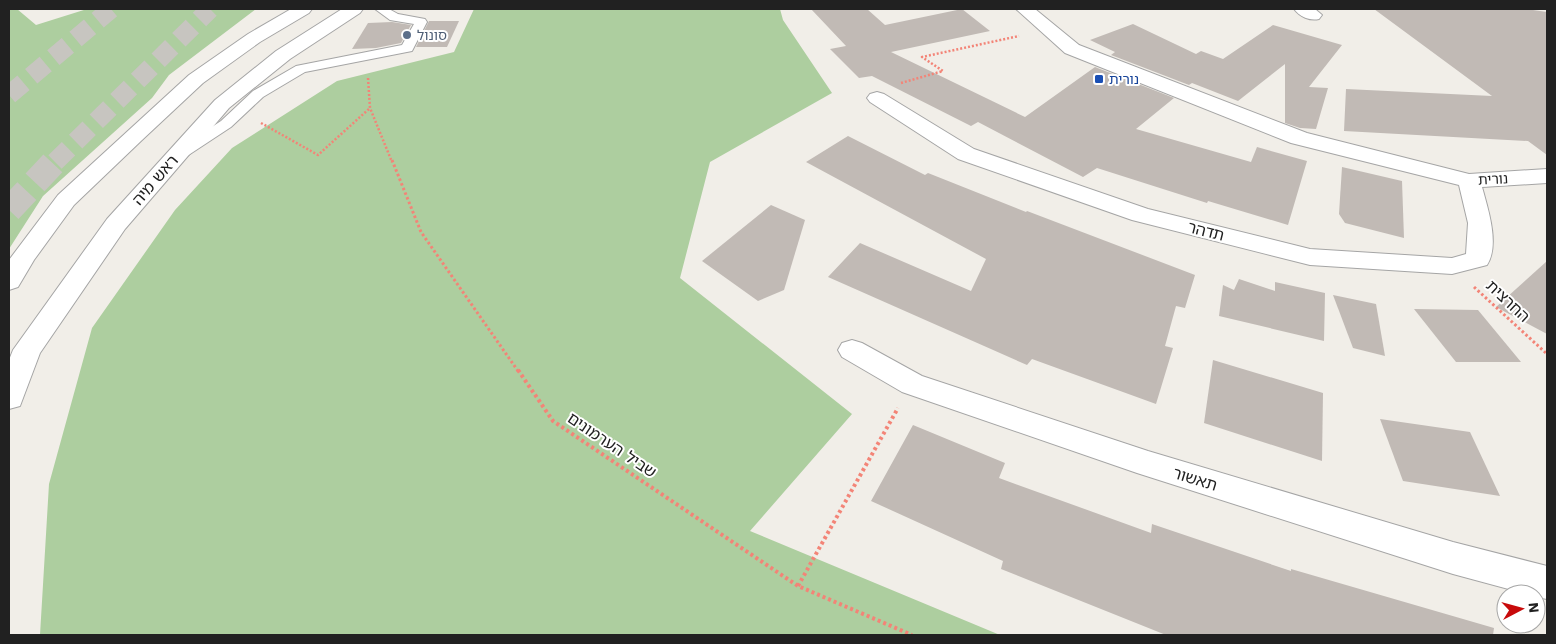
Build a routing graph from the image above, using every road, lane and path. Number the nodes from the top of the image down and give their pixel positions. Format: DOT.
graph roads {
  1 [pos="303,9"];
  2 [pos="354,9"];
  3 [pos="381,9"];
  4 [pos="1025,9"];
  5 [pos="1049,29"];
  6 [pos="366,57"];
  7 [pos="886,92"];
  8 [pos="370,108"];
  9 [pos="254,120"];
  10 [pos="172,159"];
  11 [pos="1547,176"];
  12 [pos="1469,181"];
  13 [pos="1452,266"];
  14 [pos="9,281"];
  15 [pos="852,350"];
  16 [pos="1547,354"];
  17 [pos="912,384"];
  18 [pos="9,398"];
  19 [pos="1547,583"];
  20 [pos="798,586"];
  21 [pos="912,635"];
  1 -- 14 [label="street"];
  2 -- 10 [label="street, ראש מיה"];
  3 -- 6 [label="lane"];
  4 -- 5 [label="street, נורית"];
  5 -- 7 [label="path"];
  5 -- 12 [label="street, נורית"];
  6 -- 8 [label="path, שביל הערמונים"];
  6 -- 10 [label="lane"];
  7 -- 13 [label="street, תדהר"];
  8 -- 9 [label="path"];
  8 -- 20 [label="path, שביל הערמונים"];
  10 -- 18 [label="street, ראש מיה"];
  11 -- 12 [label="street, נורית"];
  12 -- 13 [label="street, תדהר"];
  13 -- 16 [label="path, החרצית"];
  15 -- 17 [label="street, תאשור"];
  17 -- 19 [label="street, תאשור"];
  17 -- 20 [label="path"];
  20 -- 21 [label="path, שביל הערמונים"];
}
